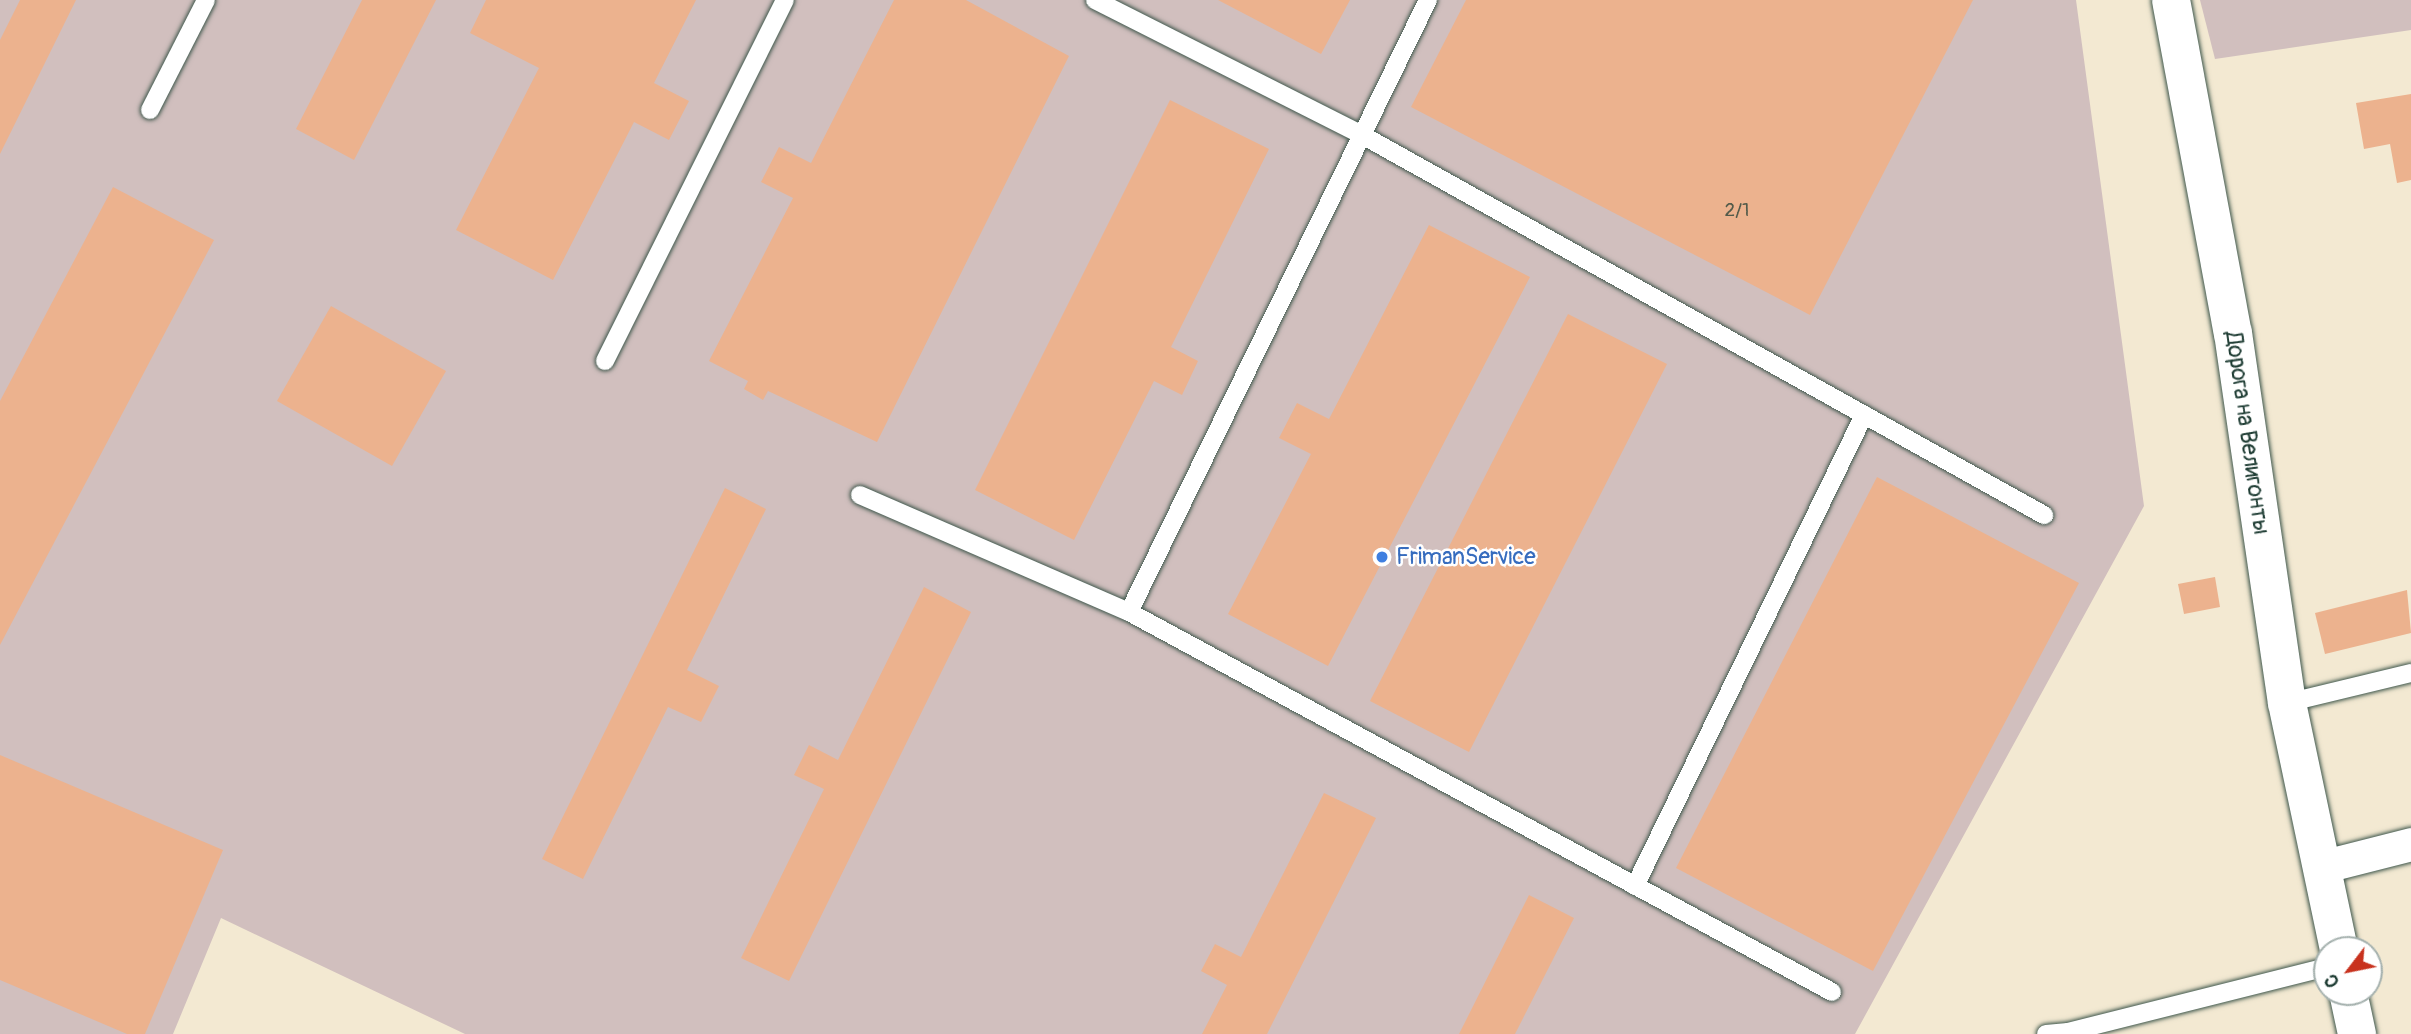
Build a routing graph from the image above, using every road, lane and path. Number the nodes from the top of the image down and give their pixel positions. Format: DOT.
graph roads {
  1 [pos="206,0"];
  2 [pos="785,0"];
  3 [pos="1095,0"];
  4 [pos="1428,0"];
  5 [pos="2171,0"];
  6 [pos="150,110"];
  7 [pos="1362,135"];
  8 [pos="605,361"];
  9 [pos="1864,415"];
  10 [pos="860,495"];
  11 [pos="2044,515"];
  12 [pos="1129,612"];
  13 [pos="2411,673"];
  14 [pos="2287,703"];
  15 [pos="2411,844"];
  16 [pos="2321,867"];
  17 [pos="1635,886"];
  18 [pos="2336,936"];
  19 [pos="2313,970"];
  20 [pos="1832,992"];
  21 [pos="2351,1006"];
  22 [pos="2046,1034"];
  23 [pos="2357,1034"];
  1 -- 6 [label="lane"];
  2 -- 8 [label="lane"];
  3 -- 7 [label="lane"];
  4 -- 7 [label="lane"];
  5 -- 14 [label="street, Дорога на Велигонты"];
  7 -- 9 [label="lane"];
  7 -- 12 [label="lane"];
  9 -- 11 [label="lane"];
  9 -- 17 [label="lane"];
  10 -- 12 [label="lane"];
  12 -- 17 [label="lane"];
  13 -- 14 [label="lane"];
  14 -- 16 [label="street, Дорога на Велигонты"];
  15 -- 16 [label="street"];
  16 -- 18 [label="street, Дорога на Велигонты"];
  17 -- 20 [label="lane"];
  19 -- 22 [label="lane"];
  21 -- 23 [label="street"];
}
